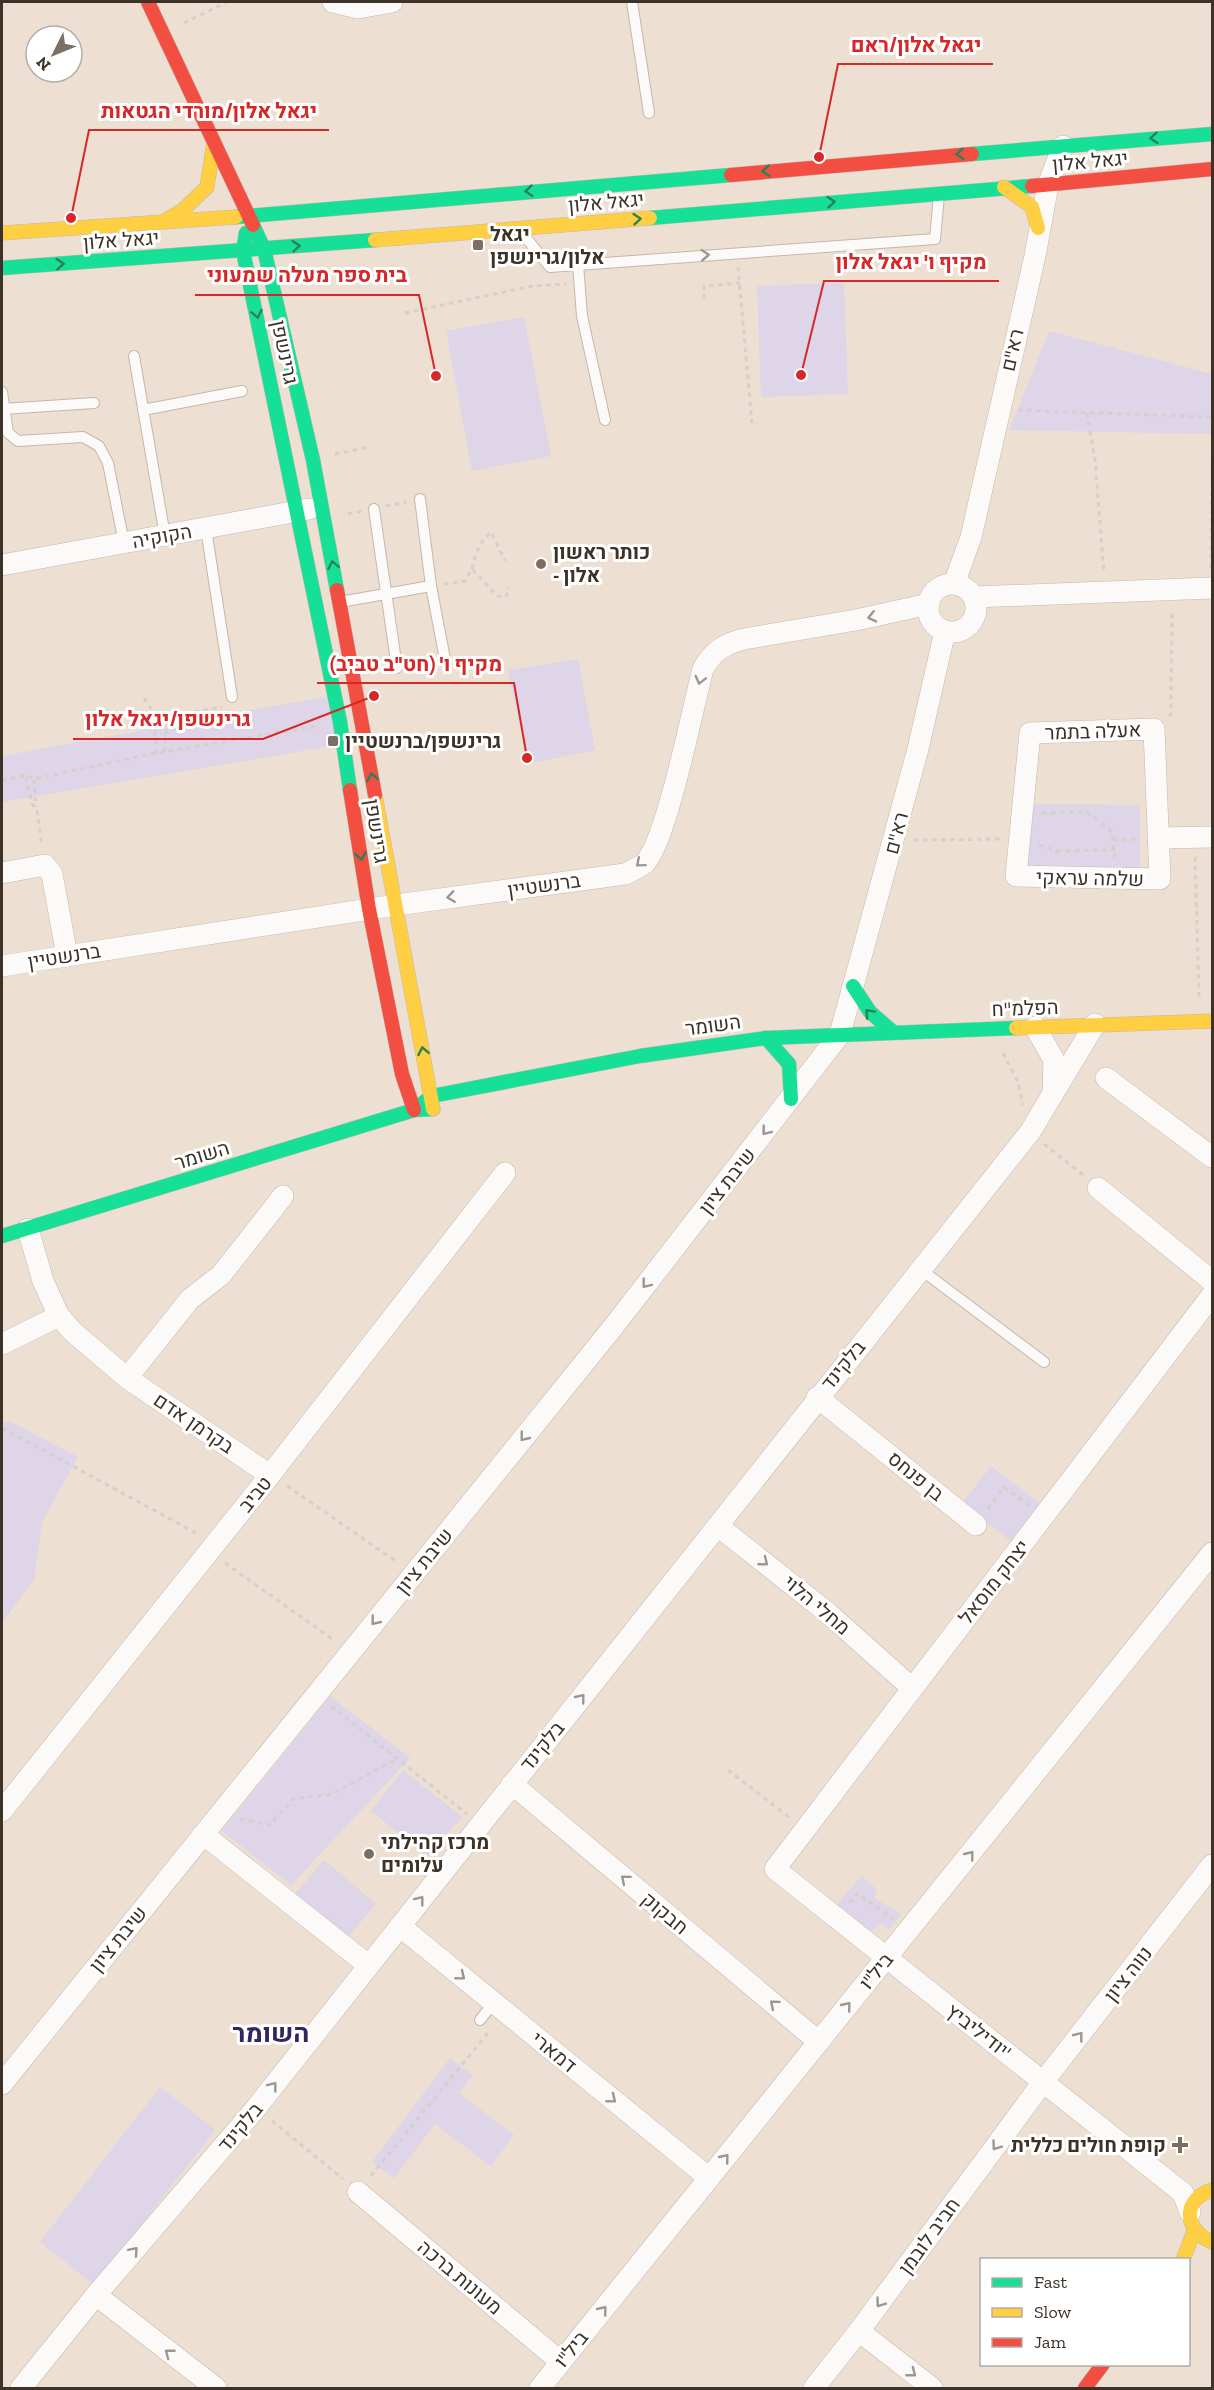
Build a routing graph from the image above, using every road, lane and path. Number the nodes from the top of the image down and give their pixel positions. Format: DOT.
graph roads {
  1 [pos="148,2"];
  2 [pos="227,2"];
  3 [pos="333,2"];
  4 [pos="392,2"];
  5 [pos="632,2"];
  6 [pos="163,34"];
  7 [pos="649,113"];
  8 [pos="1212,134"];
  9 [pos="214,141"];
  10 [pos="1063,146"];
  11 [pos="1212,169"];
  12 [pos="1058,184"];
  13 [pos="1004,187"];
  14 [pos="939,193"];
  15 [pos="249,216"];
  16 [pos="166,220"];
  17 [pos="518,228"];
  18 [pos="1038,228"];
  19 [pos="2,233"];
  20 [pos="264,249"];
  21 [pos="243,251"];
  22 [pos="737,253"];
  23 [pos="1035,256"];
  24 [pos="578,264"];
  25 [pos="2,268"];
  26 [pos="580,282"];
  27 [pos="740,283"];
  28 [pos="704,299"];
  29 [pos="405,313"];
  30 [pos="134,356"];
  31 [pos="242,391"];
  32 [pos="2,392"];
  33 [pos="94,403"];
  34 [pos="2,409"];
  35 [pos="143,410"];
  36 [pos="998,411"];
  37 [pos="1088,414"];
  38 [pos="1212,417"];
  39 [pos="605,420"];
  40 [pos="752,423"];
  41 [pos="370,447"];
  42 [pos="1212,452"];
  43 [pos="313,460"];
  44 [pos="420,499"];
  45 [pos="321,506"];
  46 [pos="374,509"];
  47 [pos="298,512"];
  48 [pos="206,529"];
  49 [pos="165,536"];
  50 [pos="124,543"];
  51 [pos="505,561"];
  52 [pos="1211,563"];
  53 [pos="2,565"];
  54 [pos="472,569"];
  55 [pos="954,584"];
  56 [pos="431,586"];
  57 [pos="508,587"];
  58 [pos="1212,588"];
  59 [pos="1172,590"];
  60 [pos="1105,591"];
  61 [pos="387,594"];
  62 [pos="974,597"];
  63 [pos="340,602"];
  64 [pos="929,604"];
  65 [pos="945,630"];
  66 [pos="445,659"];
  67 [pos="397,668"];
  68 [pos="231,697"];
  69 [pos="144,698"];
  70 [pos="340,722"];
  71 [pos="1154,729"];
  72 [pos="164,752"];
  73 [pos="156,753"];
  74 [pos="26,775"];
  75 [pos="34,779"];
  76 [pos="2,781"];
  77 [pos="37,810"];
  78 [pos="1022,813"];
  79 [pos="1203,837"];
  80 [pos="1158,838"];
  81 [pos="1019,839"];
  82 [pos="894,840"];
  83 [pos="1113,840"];
  84 [pos="1115,850"];
  85 [pos="1057,851"];
  86 [pos="45,865"];
  87 [pos="2,873"];
  88 [pos="1056,877"];
  89 [pos="1114,878"];
  90 [pos="396,904"];
  91 [pos="369,909"];
  92 [pos="67,956"];
  93 [pos="2,966"];
  94 [pos="853,986"];
  95 [pos="1206,1021"];
  96 [pos="1095,1024"];
  97 [pos="1035,1027"];
  98 [pos="893,1032"];
  99 [pos="840,1034"];
  100 [pos="766,1038"];
  101 [pos="998,1049"];
  102 [pos="593,1065"];
  103 [pos="1106,1078"];
  104 [pos="1053,1096"];
  105 [pos="791,1099"];
  106 [pos="433,1103"];
  107 [pos="414,1110"];
  108 [pos="1030,1132"];
  109 [pos="1212,1157"];
  110 [pos="505,1173"];
  111 [pos="1098,1188"];
  112 [pos="283,1196"];
  113 [pos="28,1229"];
  114 [pos="2,1236"];
  115 [pos="920,1269"];
  116 [pos="1212,1281"];
  117 [pos="1210,1303"];
  118 [pos="59,1316"];
  119 [pos="2,1344"];
  120 [pos="1044,1362"];
  121 [pos="127,1378"];
  122 [pos="817,1397"];
  123 [pos="4,1429"];
  124 [pos="2,1436"];
  125 [pos="270,1475"];
  126 [pos="1044,1516"];
  127 [pos="976,1525"];
  128 [pos="718,1526"];
  129 [pos="212,1547"];
  130 [pos="1212,1553"];
  131 [pos="414,1574"];
  132 [pos="351,1652"];
  133 [pos="912,1688"];
  134 [pos="316,1695"];
  135 [pos="397,1759"];
  136 [pos="728,1770"];
  137 [pos="512,1784"];
  138 [pos="2,1811"];
  139 [pos="219,1815"];
  140 [pos="480,1824"];
  141 [pos="804,1830"];
  142 [pos="203,1834"];
  143 [pos="1212,1865"];
  144 [pos="775,1869"];
  145 [pos="838,1918"];
  146 [pos="896,1921"];
  147 [pos="400,1926"];
  148 [pos="887,1958"];
  149 [pos="368,1965"];
  150 [pos="500,2007"];
  151 [pos="480,2020"];
  152 [pos="819,2042"];
  153 [pos="1043,2082"];
  154 [pos="2,2084"];
  155 [pos="256,2108"];
  156 [pos="709,2178"];
  157 [pos="358,2192"];
  158 [pos="1196,2204"];
  159 [pos="1211,2242"];
  160 [pos="1184,2257"];
  161 [pos="96,2295"];
  162 [pos="859,2331"];
  163 [pos="561,2362"];
  164 [pos="1102,2366"];
  165 [pos="21,2388"];
  166 [pos="216,2388"];
  167 [pos="540,2388"];
  168 [pos="814,2388"];
  169 [pos="932,2388"];
  170 [pos="1085,2388"];
  1 -- 6 [label="street"];
  2 -- 6 [label="path"];
  3 -- 4 [label="street"];
  5 -- 7 [label="lane"];
  6 -- 9 [label="street"];
  8 -- 10 [label="street, יגאל אלון, one-way"];
  9 -- 15 [label="street"];
  9 -- 16 [label="street"];
  10 -- 12 [label="street, רא\"ם"];
  10 -- 15 [label="street, יגאל אלון, one-way"];
  11 -- 12 [label="street, יגאל אלון"];
  12 -- 13 [label="street, יגאל אלון"];
  12 -- 18 [label="street, רא\"ם"];
  12 -- 23 [label="street, רא\"ם"];
  13 -- 14 [label="street, יגאל אלון"];
  13 -- 18 [label="street"];
  17 -- 14 [label="street, יגאל אלון, one-way"];
  14 -- 22 [label="lane"];
  15 -- 16 [label="street, יגאל אלון"];
  15 -- 20 [label="street, גרינשפן"];
  15 -- 21 [label="street, גרינשפן"];
  16 -- 19 [label="street, יגאל אלון"];
  20 -- 17 [label="street, יגאל אלון, one-way"];
  17 -- 24 [label="lane"];
  18 -- 23 [label="street, רא\"ם"];
  20 -- 21 [label="street, יגאל אלון"];
  20 -- 43 [label="street, גרינשפן"];
  25 -- 21 [label="street, יגאל אלון, one-way"];
  21 -- 47 [label="street, גרינשפן, one-way"];
  24 -- 22 [label="lane, one-way"];
  22 -- 27 [label="path"];
  23 -- 36 [label="street, רא\"ם"];
  24 -- 26 [label="lane"];
  26 -- 29 [label="path"];
  26 -- 39 [label="lane"];
  27 -- 28 [label="path"];
  27 -- 40 [label="path"];
  30 -- 35 [label="lane"];
  31 -- 35 [label="lane"];
  32 -- 34 [label="lane"];
  33 -- 34 [label="lane"];
  34 -- 50 [label="lane"];
  35 -- 49 [label="lane"];
  36 -- 37 [label="path"];
  36 -- 55 [label="street, רא\"ם"];
  37 -- 38 [label="path"];
  37 -- 60 [label="path"];
  41 -- 43 [label="path"];
  42 -- 52 [label="path"];
  43 -- 45 [label="street, גרינשפן"];
  44 -- 56 [label="lane"];
  45 -- 47 [label="street, הקוקיה"];
  63 -- 45 [label="street, גרינשפן, one-way"];
  46 -- 61 [label="lane"];
  47 -- 48 [label="street, הקוקיה"];
  47 -- 70 [label="street, גרינשפן"];
  48 -- 49 [label="street, הקוקיה"];
  48 -- 68 [label="lane"];
  49 -- 50 [label="street, הקוקיה"];
  50 -- 53 [label="street, הקוקיה"];
  51 -- 54 [label="path"];
  54 -- 56 [label="path"];
  54 -- 57 [label="path"];
  55 -- 62 [label="street"];
  55 -- 64 [label="street"];
  56 -- 61 [label="lane"];
  56 -- 66 [label="lane"];
  58 -- 59 [label="street"];
  59 -- 60 [label="street"];
  59 -- 71 [label="path"];
  60 -- 62 [label="street"];
  61 -- 63 [label="lane"];
  61 -- 67 [label="lane"];
  62 -- 65 [label="street"];
  90 -- 63 [label="street, גרינשפן, one-way"];
  64 -- 65 [label="street"];
  64 -- 90 [label="street, ברנשטיין, one-way"];
  65 -- 82 [label="street, רא\"ם"];
  66 -- 67 [label="path"];
  68 -- 72 [label="path"];
  69 -- 73 [label="path"];
  70 -- 72 [label="path"];
  70 -- 91 [label="street, גרינשפן, one-way"];
  71 -- 78 [label="street, אעלה בתמר"];
  71 -- 80 [label="street, אעלה בתמר"];
  72 -- 73 [label="path"];
  73 -- 75 [label="path"];
  74 -- 75 [label="path"];
  74 -- 76 [label="path"];
  74 -- 77 [label="path"];
  75 -- 77 [label="path"];
  77 -- 86 [label="path"];
  78 -- 81 [label="street, אעלה בתמר"];
  78 -- 83 [label="path"];
  79 -- 80 [label="street"];
  79 -- 95 [label="path"];
  80 -- 83 [label="path"];
  80 -- 89 [label="street, שלמה עראקי"];
  81 -- 82 [label="path"];
  81 -- 85 [label="path"];
  81 -- 88 [label="street, שלמה עראקי"];
  82 -- 94 [label="street, רא\"ם"];
  83 -- 84 [label="path"];
  84 -- 85 [label="path"];
  84 -- 89 [label="path"];
  85 -- 88 [label="path"];
  86 -- 87 [label="street"];
  86 -- 92 [label="street"];
  88 -- 89 [label="street, שלמה עראקי"];
  90 -- 91 [label="street, ברנשטיין"];
  106 -- 90 [label="street, גרינשפן, one-way"];
  91 -- 92 [label="street, ברנשטיין"];
  91 -- 107 [label="street, גרינשפן"];
  92 -- 93 [label="street, ברנשטיין"];
  98 -- 94 [label="street, one-way"];
  94 -- 99 [label="street, רא\"ם"];
  95 -- 96 [label="street, הפלמ\"ח"];
  96 -- 97 [label="street, הפלמ\"ח"];
  96 -- 104 [label="street, בלקינד"];
  97 -- 98 [label="street, הפלמ\"ח"];
  97 -- 104 [label="street"];
  98 -- 99 [label="street, הפלמ\"ח"];
  99 -- 100 [label="street, השומר"];
  99 -- 105 [label="street, שיבת ציון"];
  100 -- 102 [label="street, השומר"];
  100 -- 105 [label="street"];
  101 -- 108 [label="path"];
  102 -- 106 [label="street, השומר"];
  102 -- 106 [label="street, השומר"];
  103 -- 109 [label="street"];
  104 -- 108 [label="street, בלקינד"];
  105 -- 131 [label="street, שיבת ציון, one-way"];
  106 -- 107 [label="street, השומר"];
  107 -- 113 [label="street, השומר"];
  108 -- 111 [label="path"];
  108 -- 115 [label="street, בלקינד"];
  110 -- 125 [label="street, טביב"];
  111 -- 116 [label="street"];
  112 -- 121 [label="street"];
  113 -- 114 [label="street, השומר"];
  113 -- 118 [label="street, בקרמן אדם"];
  115 -- 120 [label="lane"];
  115 -- 122 [label="street, בלקינד"];
  117 -- 126 [label="street, יצחק מוסאל"];
  118 -- 119 [label="street"];
  118 -- 121 [label="street, בקרמן אדם"];
  121 -- 125 [label="street, בקרמן אדם"];
  122 -- 127 [label="street, בן פנחס"];
  122 -- 128 [label="street, בלקינד"];
  123 -- 124 [label="path"];
  123 -- 129 [label="path"];
  125 -- 129 [label="street, טביב"];
  125 -- 131 [label="path"];
  126 -- 127 [label="path"];
  126 -- 133 [label="street, יצחק מוסאל"];
  128 -- 133 [label="street, מחלי הלוי, one-way"];
  137 -- 128 [label="street, בלקינד, one-way"];
  129 -- 132 [label="path"];
  129 -- 138 [label="street, טביב"];
  148 -- 130 [label="street, ביל\"ו, one-way"];
  131 -- 132 [label="street, שיבת ציון, one-way"];
  132 -- 134 [label="street, שיבת ציון"];
  133 -- 141 [label="street, יצחק מוסאל"];
  134 -- 135 [label="path"];
  134 -- 139 [label="street, שיבת ציון"];
  135 -- 139 [label="path"];
  135 -- 140 [label="path"];
  136 -- 141 [label="path"];
  137 -- 140 [label="street, בלקינד"];
  152 -- 137 [label="street, חבקוק, one-way"];
  139 -- 142 [label="street, שיבת ציון"];
  147 -- 140 [label="street, בלקינד, one-way"];
  141 -- 144 [label="street, יצחק מוסאל"];
  142 -- 149 [label="street"];
  142 -- 154 [label="street, שיבת ציון"];
  153 -- 143 [label="street, נווה ציון, one-way"];
  144 -- 145 [label="street, יודיליביץ'"];
  145 -- 146 [label="path"];
  145 -- 148 [label="street, יודיליביץ'"];
  147 -- 149 [label="street, בלקינד"];
  147 -- 150 [label="street, דמארי, one-way"];
  152 -- 148 [label="street, ביל\"ו, one-way"];
  148 -- 153 [label="street, יודיליביץ'"];
  155 -- 149 [label="street, בלקינד, one-way"];
  150 -- 151 [label="lane"];
  150 -- 156 [label="street, דמארי, one-way"];
  150 -- 157 [label="path"];
  156 -- 152 [label="street, ביל\"ו, one-way"];
  153 -- 158 [label="street, יודיליביץ'"];
  153 -- 162 [label="street, חביב לובמן, one-way"];
  155 -- 157 [label="path"];
  161 -- 155 [label="street, בלקינד, one-way"];
  163 -- 156 [label="street, ביל\"ו, one-way"];
  157 -- 163 [label="street, מעונות ברכה"];
  158 -- 159 [label="street"];
  158 -- 160 [label="street"];
  159 -- 160 [label="street"];
  161 -- 165 [label="street, בלקינד"];
  166 -- 161 [label="street, one-way"];
  162 -- 168 [label="street, חביב לובמן"];
  162 -- 169 [label="street, one-way"];
  163 -- 167 [label="street, ביל\"ו"];
  164 -- 170 [label="street"];
}
